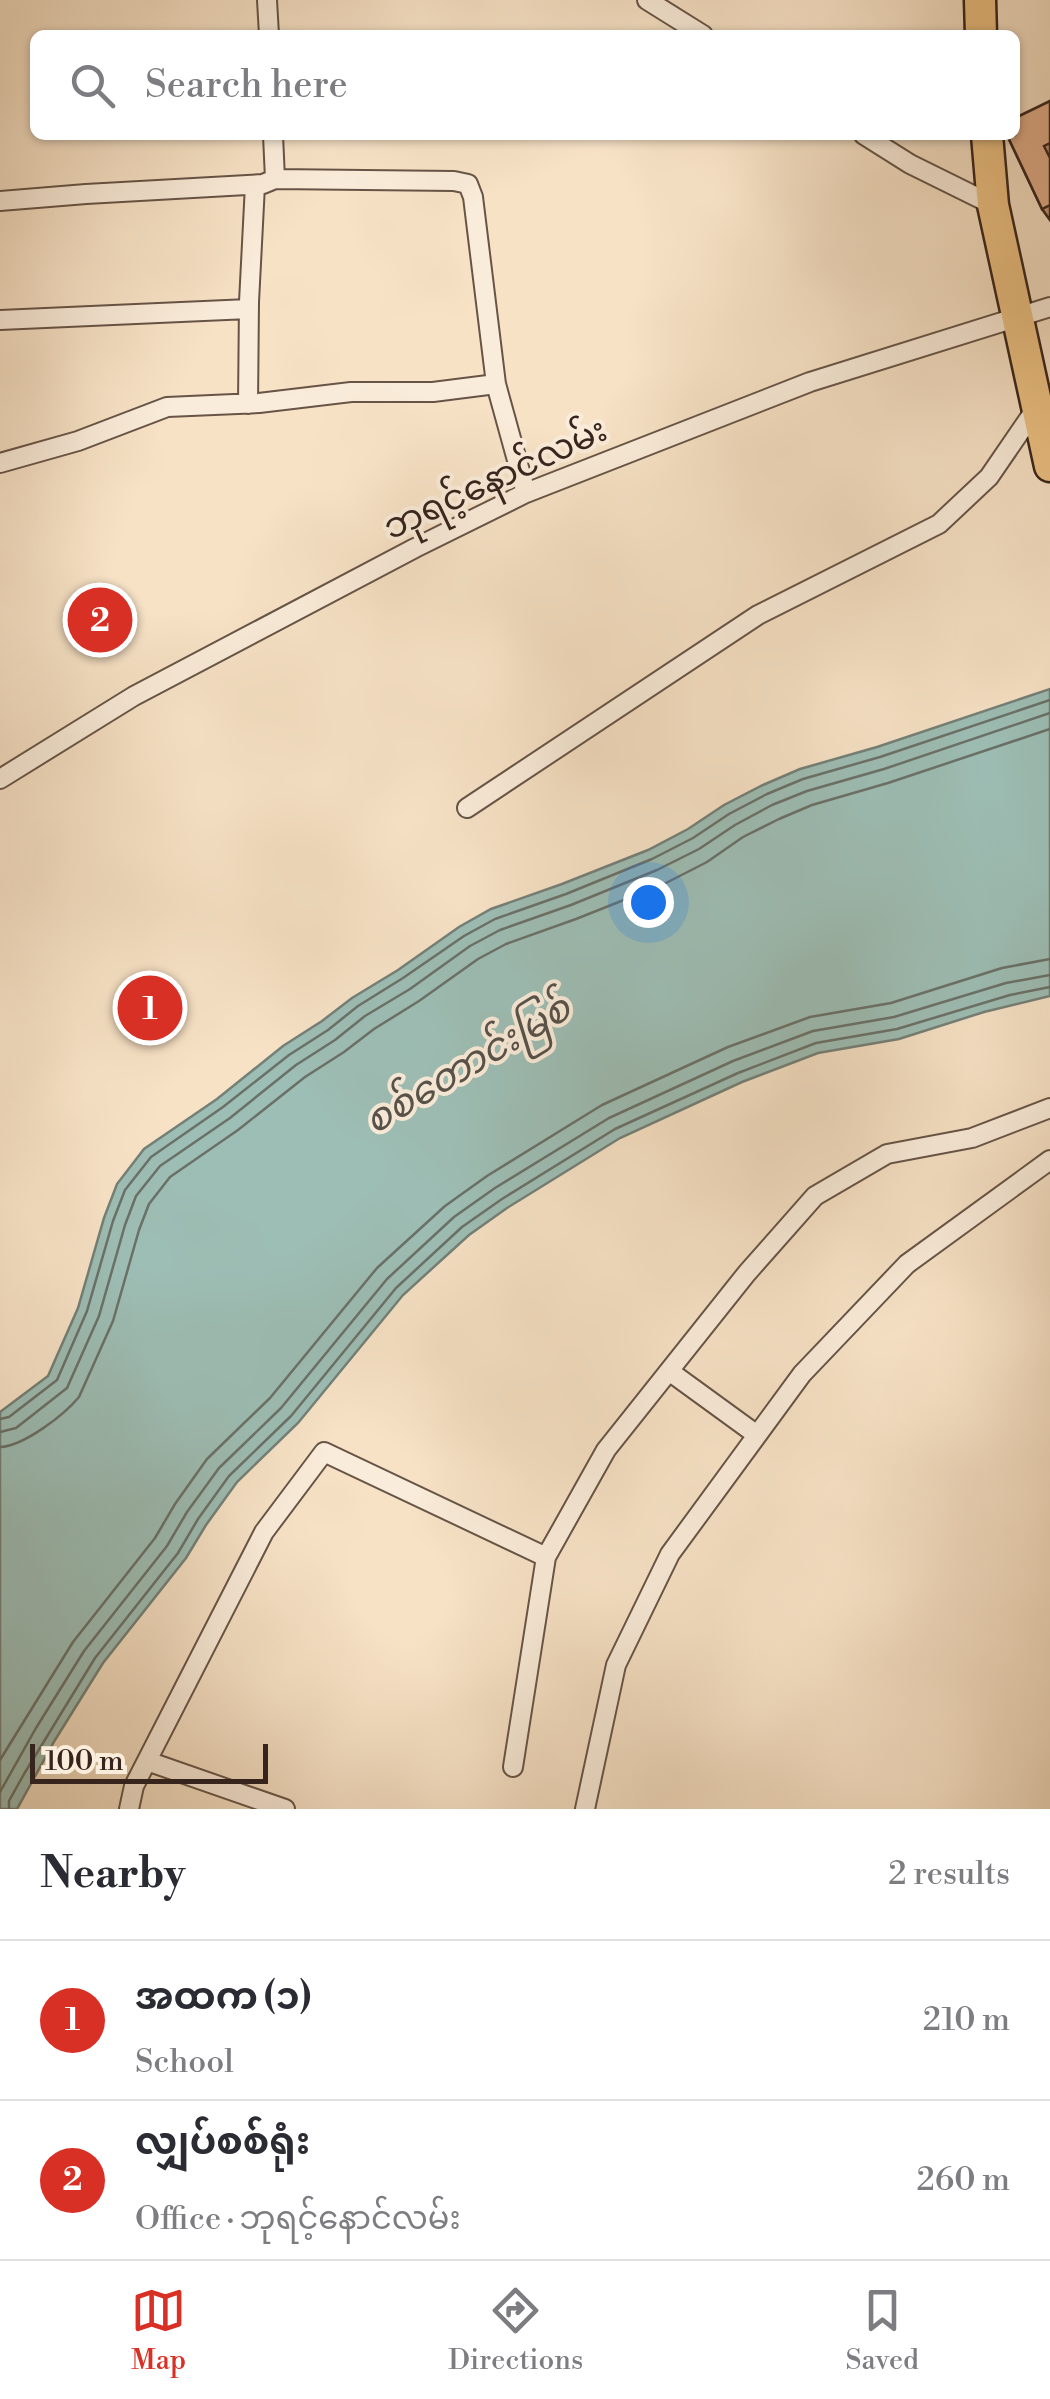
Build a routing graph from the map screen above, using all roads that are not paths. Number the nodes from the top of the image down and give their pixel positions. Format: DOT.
graph roads {
  1 [pos="267,0"];
  2 [pos="648,0"];
  3 [pos="980,0"];
  4 [pos="269,30"];
  5 [pos="696,30"];
  6 [pos="981,30"];
  7 [pos="274,140"];
  8 [pos="872,140"];
  9 [pos="987,140"];
  10 [pos="276,179"];
  11 [pos="255,185"];
  12 [pos="0,201"];
  13 [pos="993,204"];
  14 [pos="1050,307"];
  15 [pos="249,309"];
  16 [pos="1018,315"];
  17 [pos="0,320"];
  18 [pos="496,384"];
  19 [pos="248,404"];
  20 [pos="1038,406"];
  21 [pos="0,463"];
  22 [pos="1050,466"];
  23 [pos="526,493"];
  24 [pos="0,779"];
  25 [pos="468,808"];
  26 [pos="1050,1108"];
  27 [pos="1050,1160"];
  28 [pos="668,1372"];
  29 [pos="757,1436"];
  30 [pos="546,1558"];
  31 [pos="147,1760"];
  32 [pos="513,1767"];
  33 [pos="129,1809"];
  34 [pos="285,1809"];
  35 [pos="585,1809"];
  1 -- 4 [label="street"];
  2 -- 5 [label="street"];
  3 -- 6 [label="highway"];
  7 -- 10 [label="street"];
  8 -- 13 [label="street"];
  9 -- 13 [label="highway"];
  10 -- 11 [label="street"];
  10 -- 18 [label="street"];
  11 -- 12 [label="street"];
  11 -- 15 [label="street"];
  13 -- 16 [label="highway"];
  14 -- 16 [label="street, ဘုရင့်နောင်လမ်း"];
  15 -- 17 [label="street"];
  15 -- 19 [label="street"];
  16 -- 20 [label="highway"];
  16 -- 23 [label="street, ဘုရင့်နောင်လမ်း"];
  18 -- 19 [label="street"];
  18 -- 23 [label="street"];
  19 -- 21 [label="street"];
  20 -- 22 [label="highway"];
  20 -- 25 [label="street"];
  23 -- 24 [label="street, ဘုရင့်နောင်လမ်း"];
  26 -- 28 [label="street"];
  27 -- 29 [label="street"];
  28 -- 29 [label="street"];
  28 -- 30 [label="street"];
  29 -- 35 [label="street"];
  30 -- 31 [label="street"];
  30 -- 32 [label="street"];
  31 -- 33 [label="street"];
  31 -- 34 [label="street"];
}
